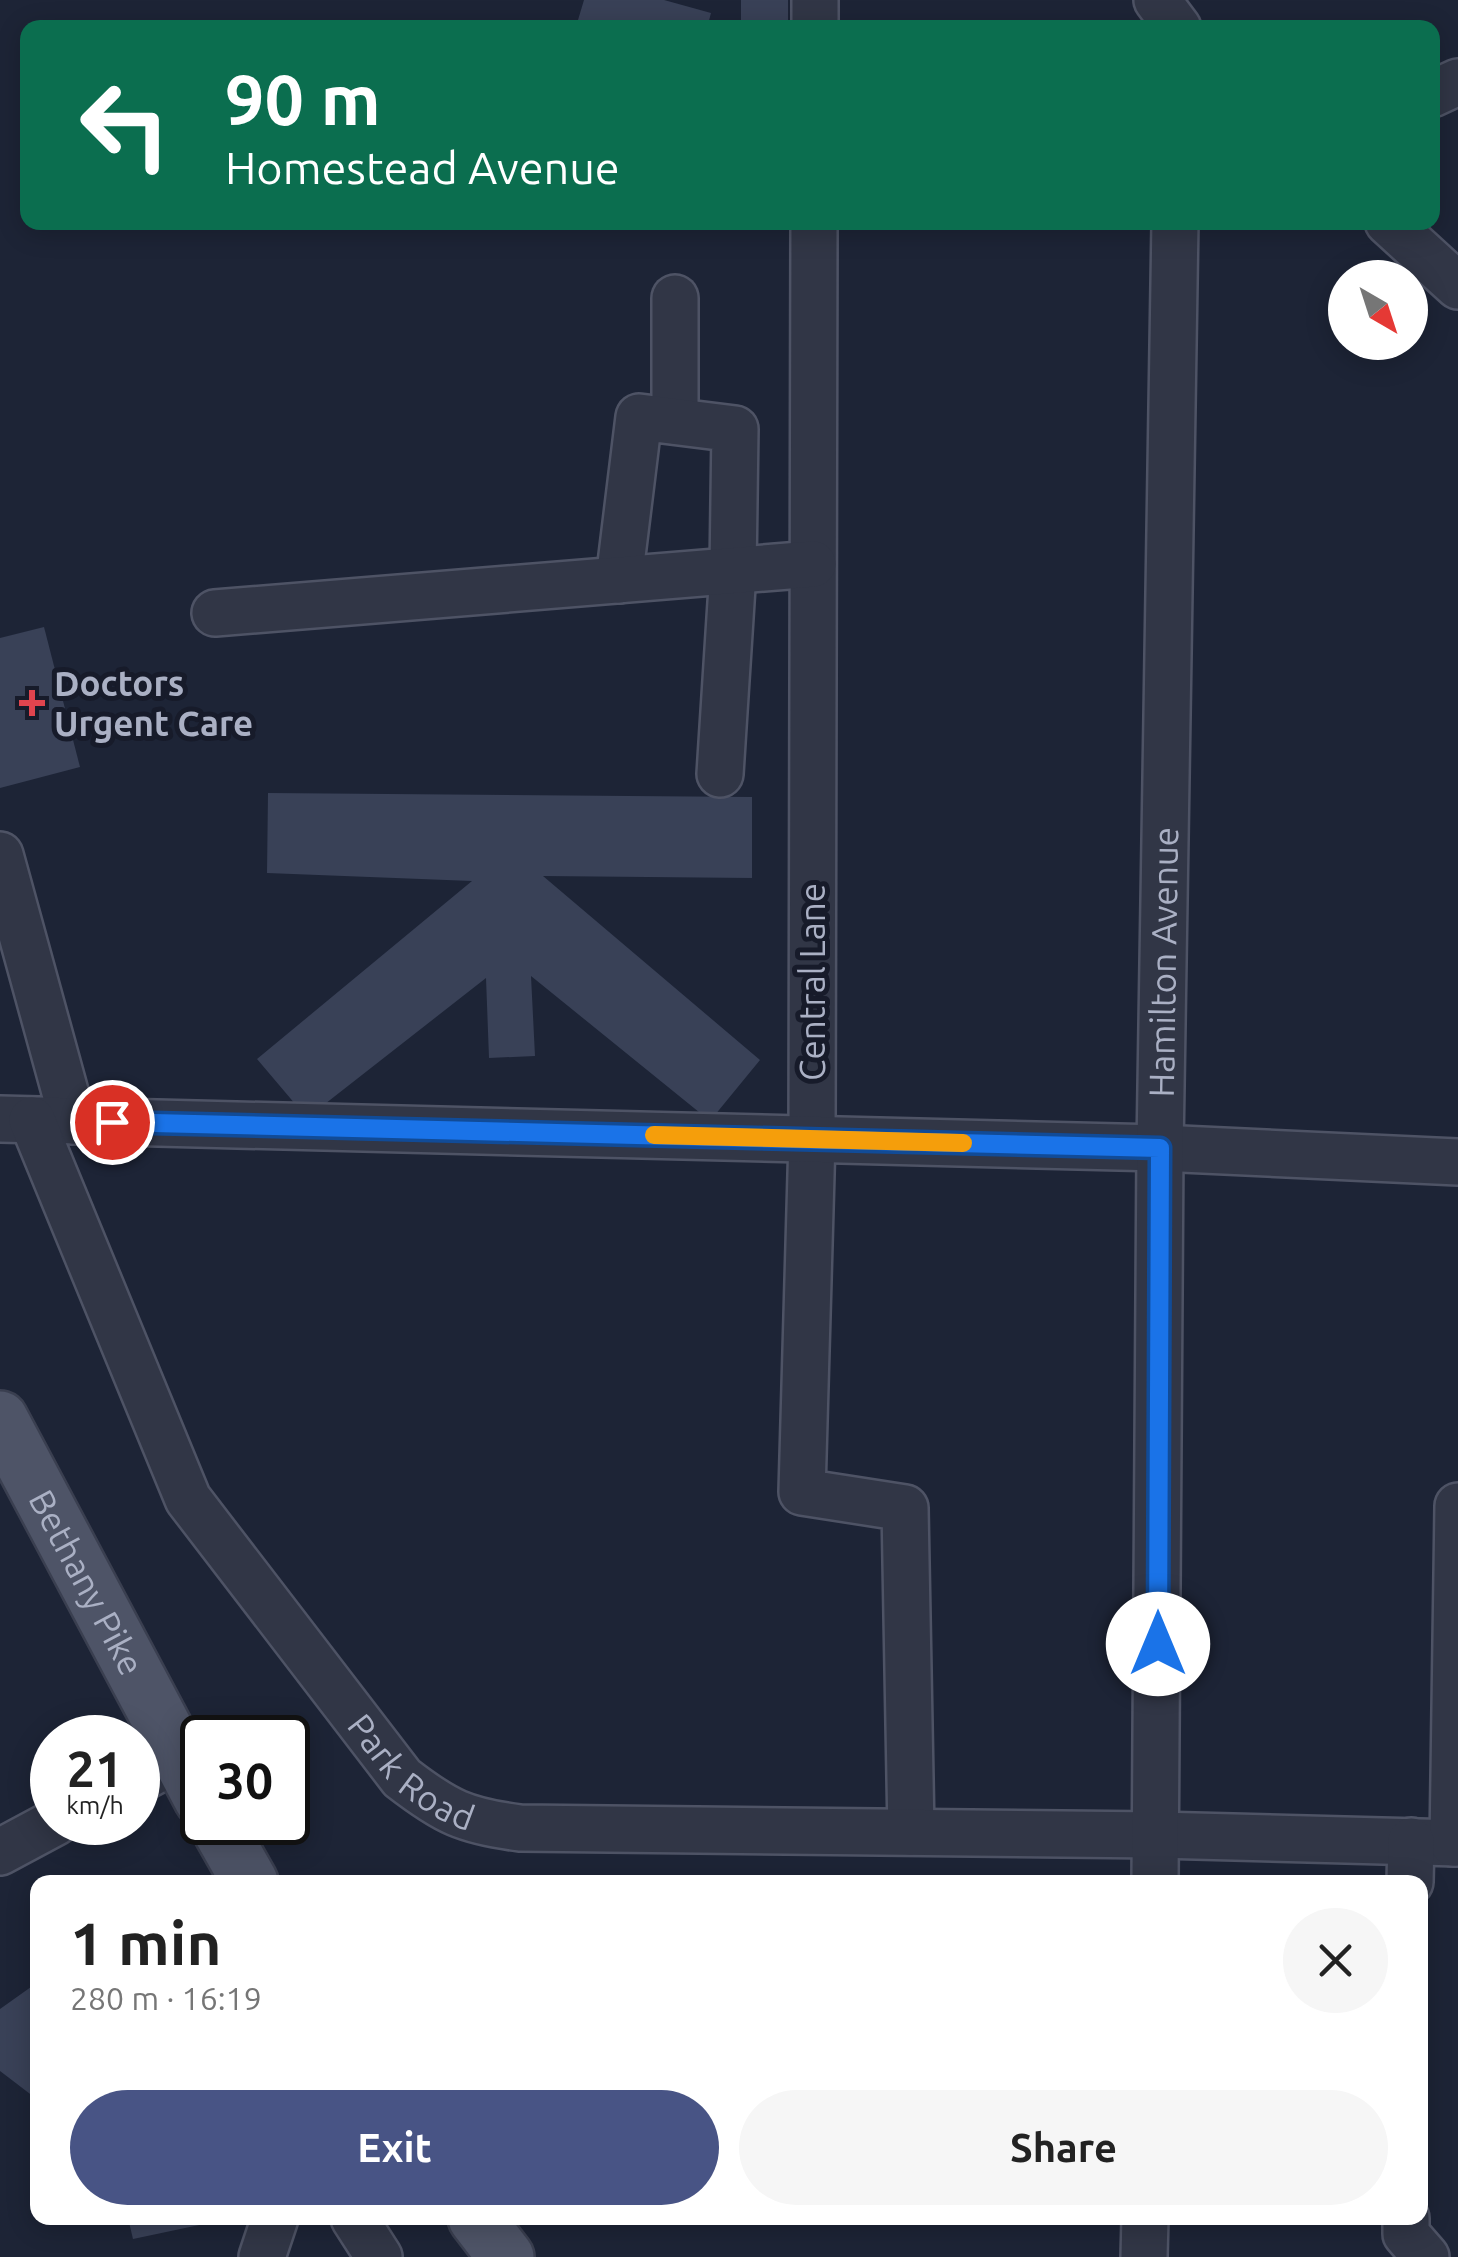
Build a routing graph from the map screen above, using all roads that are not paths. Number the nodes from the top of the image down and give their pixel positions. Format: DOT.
graph roads {
  1 [pos="814,230"];
  2 [pos="1175,230"];
  3 [pos="1397,230"];
  4 [pos="1458,286"];
  5 [pos="676,298"];
  6 [pos="675,421"];
  7 [pos="813,564"];
  8 [pos="732,571"];
  9 [pos="619,580"];
  10 [pos="214,613"];
  11 [pos="720,774"];
  12 [pos="0,855"];
  13 [pos="35,1120"];
  14 [pos="812,1139"];
  15 [pos="1160,1148"];
  16 [pos="1458,1162"];
  17 [pos="0,1419"];
  18 [pos="1458,1506"];
  19 [pos="173,1779"];
  20 [pos="911,1832"];
  21 [pos="1157,1835"];
  22 [pos="30,1836"];
  23 [pos="229,1845"];
  24 [pos="0,1852"];
  25 [pos="1433,1852"];
  26 [pos="246,1875"];
  27 [pos="1155,1875"];
  28 [pos="273,2225"];
  29 [pos="358,2225"];
  30 [pos="481,2225"];
  31 [pos="1145,2225"];
  32 [pos="1406,2225"];
  33 [pos="262,2257"];
  34 [pos="379,2257"];
  35 [pos="506,2257"];
  36 [pos="1144,2257"];
  37 [pos="1426,2257"];
  1 -- 7 [label="street, Central Lane"];
  2 -- 15 [label="street, Hamilton Avenue"];
  3 -- 4 [label="street"];
  5 -- 6 [label="street"];
  6 -- 8 [label="street"];
  6 -- 9 [label="street"];
  7 -- 8 [label="street"];
  7 -- 14 [label="street, Central Lane"];
  8 -- 9 [label="street"];
  8 -- 11 [label="street"];
  9 -- 10 [label="street"];
  12 -- 13 [label="street, Park Road"];
  13 -- 14 [label="street"];
  13 -- 20 [label="street, Park Road"];
  14 -- 15 [label="street"];
  14 -- 20 [label="street, Central Lane"];
  15 -- 16 [label="street"];
  15 -- 21 [label="street, Hamilton Avenue"];
  17 -- 19 [label="main road, Bethany Pike"];
  18 -- 25 [label="street"];
  20 -- 21 [label="street, Park Road"];
  21 -- 25 [label="street, Park Road"];
  21 -- 27 [label="street, Hamilton Avenue"];
  22 -- 24 [label="street"];
  23 -- 26 [label="main road"];
  28 -- 33 [label="street"];
  29 -- 34 [label="street"];
  30 -- 35 [label="main road"];
  31 -- 36 [label="street"];
  32 -- 37 [label="street"];
}
